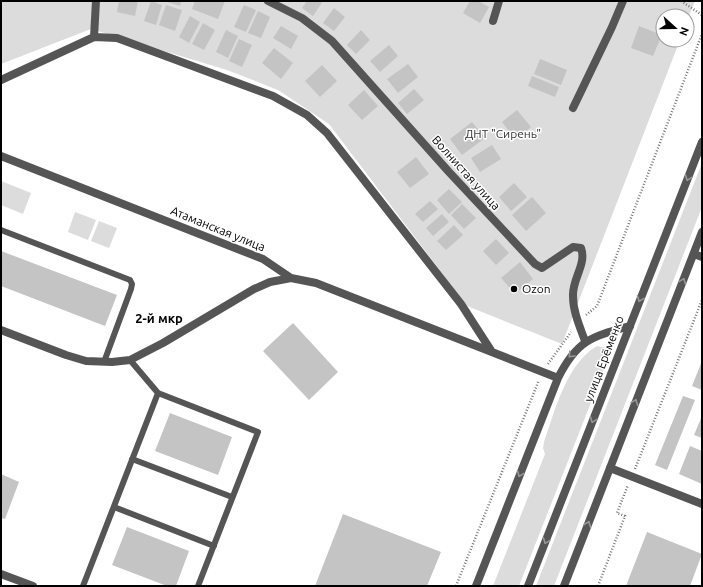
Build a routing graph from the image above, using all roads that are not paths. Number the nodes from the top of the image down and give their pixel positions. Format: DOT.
graph roads {
  1 [pos="96,1"];
  2 [pos="268,1"];
  3 [pos="499,1"];
  4 [pos="623,1"];
  5 [pos="493,21"];
  6 [pos="94,37"];
  7 [pos="1,80"];
  8 [pos="572,108"];
  9 [pos="702,142"];
  10 [pos="1,156"];
  11 [pos="1,230"];
  12 [pos="702,232"];
  13 [pos="694,254"];
  14 [pos="702,257"];
  15 [pos="291,278"];
  16 [pos="630,326"];
  17 [pos="1,330"];
  18 [pos="585,341"];
  19 [pos="492,352"];
  20 [pos="130,360"];
  21 [pos="104,362"];
  22 [pos="558,378"];
  23 [pos="158,393"];
  24 [pos="132,459"];
  25 [pos="610,468"];
  26 [pos="232,497"];
  27 [pos="702,504"];
  28 [pos="114,507"];
  29 [pos="214,546"];
  30 [pos="1,574"];
  31 [pos="33,586"];
  32 [pos="83,586"];
  33 [pos="198,586"];
  34 [pos="476,586"];
  35 [pos="528,586"];
  36 [pos="564,586"];
  1 -- 6 [label="street"];
  2 -- 18 [label="street, Волнистая улица"];
  3 -- 5 [label="street"];
  4 -- 8 [label="street"];
  6 -- 7 [label="street"];
  6 -- 19 [label="street"];
  9 -- 16 [label="street, улица Ерёменко, one-way"];
  10 -- 15 [label="street, Атаманская улица"];
  11 -- 21 [label="lane"];
  12 -- 13 [label="street"];
  13 -- 14 [label="street"];
  25 -- 13 [label="street, one-way"];
  15 -- 19 [label="street, Атаманская улица"];
  15 -- 20 [label="street"];
  16 -- 18 [label="street"];
  16 -- 35 [label="street, улица Ерёменко, one-way"];
  17 -- 21 [label="street"];
  18 -- 22 [label="street, one-way"];
  19 -- 22 [label="street, Атаманская улица"];
  20 -- 21 [label="street"];
  20 -- 23 [label="lane"];
  22 -- 34 [label="street, one-way"];
  23 -- 24 [label="lane"];
  23 -- 26 [label="lane"];
  24 -- 26 [label="lane"];
  24 -- 28 [label="lane"];
  25 -- 27 [label="street"];
  36 -- 25 [label="street, one-way"];
  26 -- 29 [label="lane"];
  28 -- 29 [label="lane"];
  28 -- 32 [label="lane"];
  29 -- 33 [label="lane"];
  30 -- 31 [label="street"];
}
